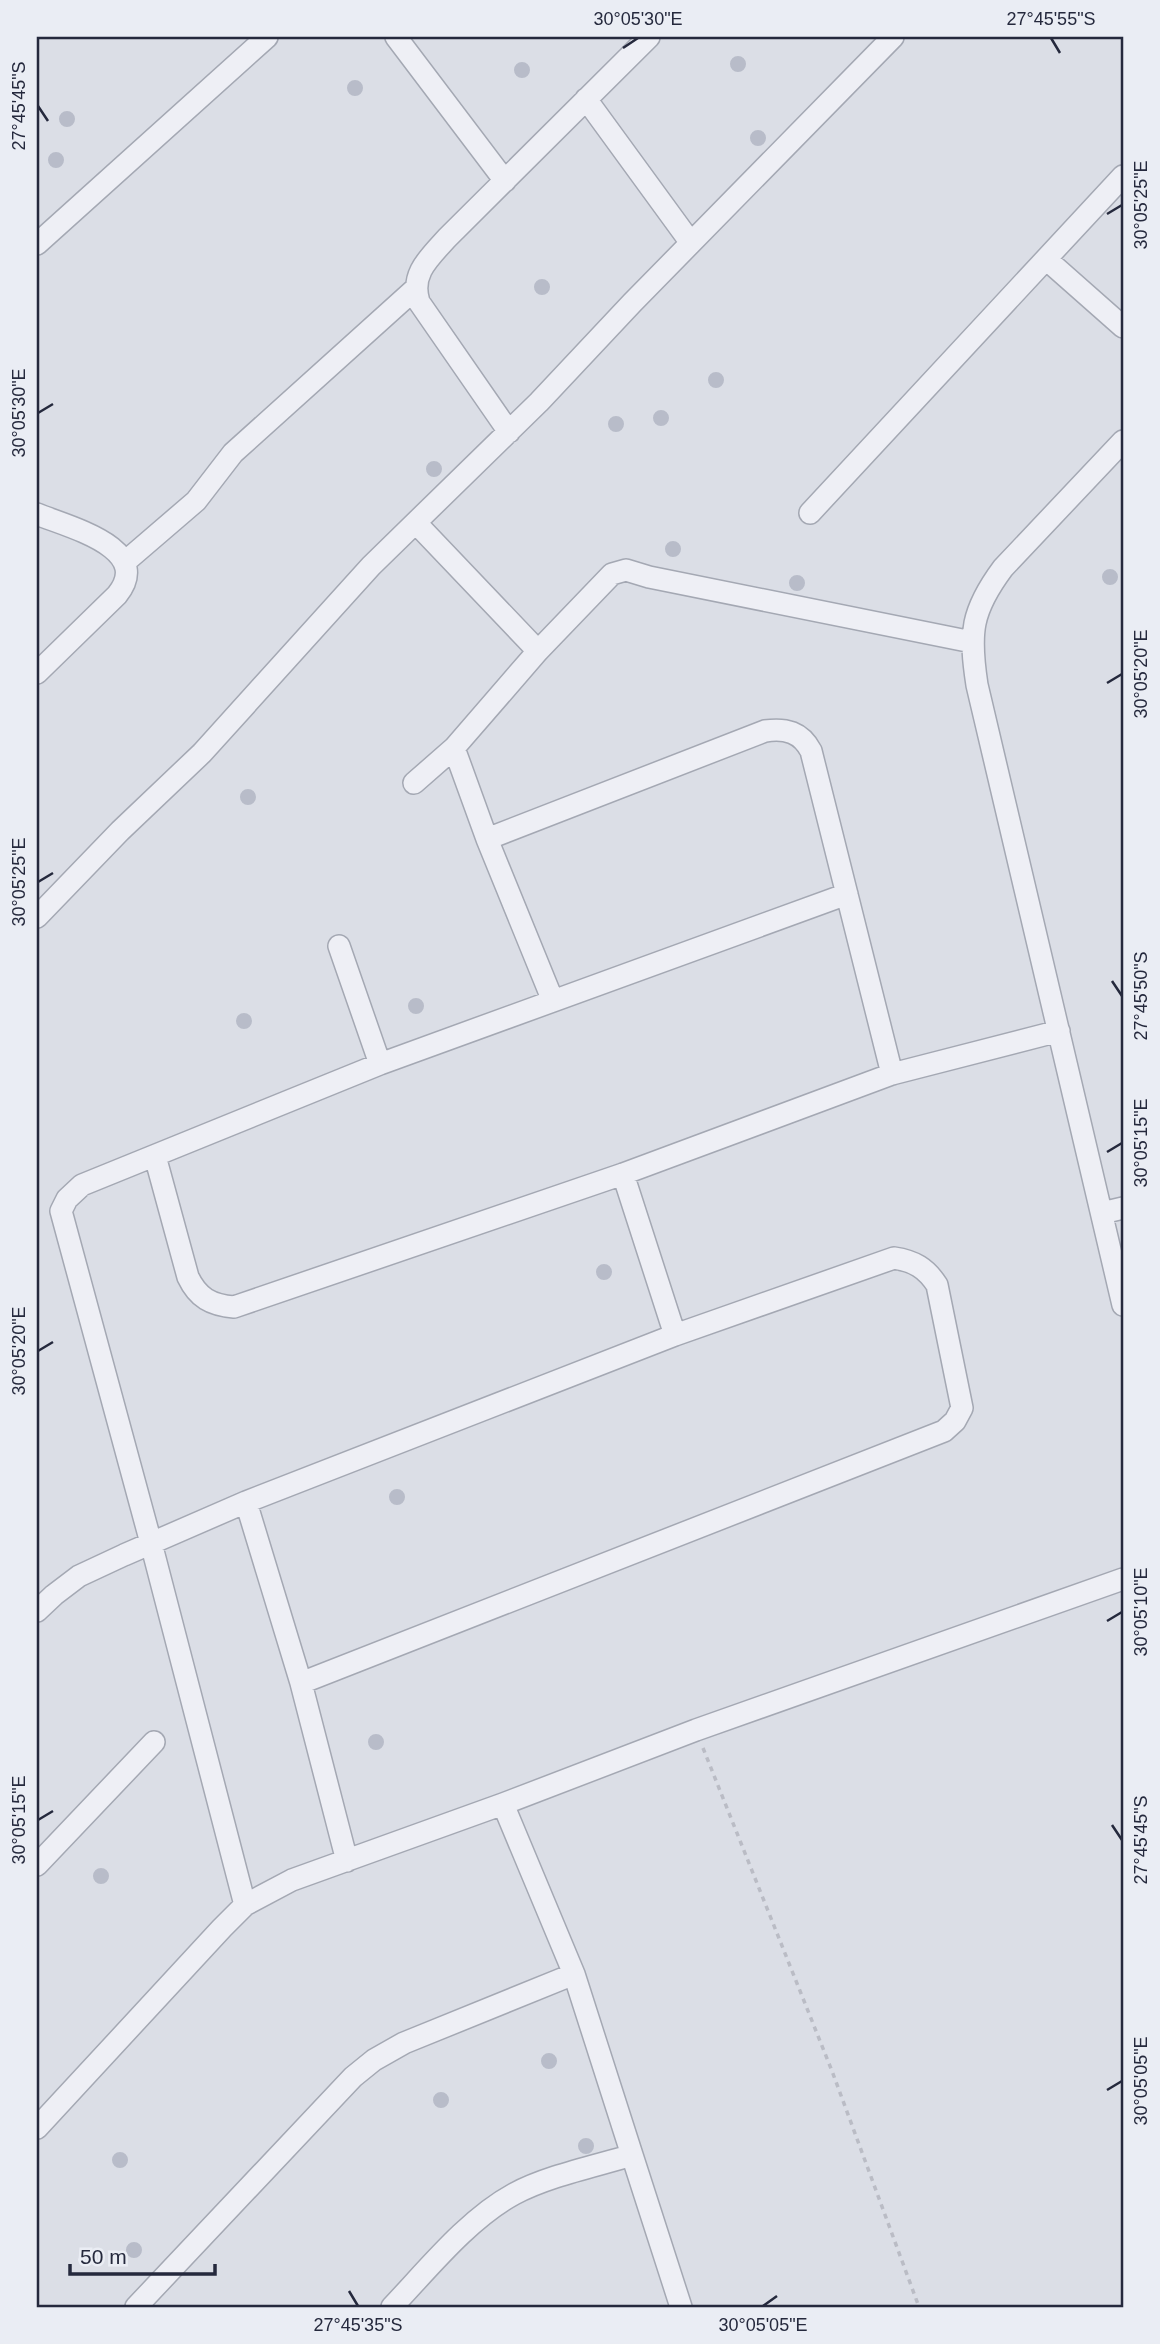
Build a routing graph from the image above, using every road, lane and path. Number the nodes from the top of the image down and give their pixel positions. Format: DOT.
graph roads {
  1 [pos="267,37"];
  2 [pos="396,37"];
  3 [pos="649,37"];
  4 [pos="893,37"];
  5 [pos="870,45"];
  6 [pos="586,99"];
  7 [pos="1123,176"];
  8 [pos="505,181"];
  9 [pos="691,243"];
  10 [pos="37,244"];
  11 [pos="1046,259"];
  12 [pos="415,289"];
  13 [pos="1123,327"];
  14 [pos="509,432"];
  15 [pos="1123,441"];
  16 [pos="810,513"];
  17 [pos="37,514"];
  18 [pos="416,523"];
  19 [pos="125,562"];
  20 [pos="972,642"];
  21 [pos="538,651"];
  22 [pos="37,673"];
  23 [pos="454,748"];
  24 [pos="414,783"];
  25 [pos="487,839"];
  26 [pos="847,894"];
  27 [pos="37,917"];
  28 [pos="339,946"];
  29 [pos="553,1001"];
  30 [pos="1059,1031"];
  31 [pos="380,1064"];
  32 [pos="892,1074"];
  33 [pos="155,1156"];
  34 [pos="623,1174"];
  35 [pos="1123,1208"];
  36 [pos="1102,1213"];
  37 [pos="1123,1305"];
  38 [pos="675,1335"];
  39 [pos="246,1502"];
  40 [pos="151,1543"];
  41 [pos="1123,1579"];
  42 [pos="37,1611"];
  43 [pos="301,1684"];
  44 [pos="696,1730"];
  45 [pos="154,1742"];
  46 [pos="503,1804"];
  47 [pos="347,1861"];
  48 [pos="37,1865"];
  49 [pos="246,1905"];
  50 [pos="574,1974"];
  51 [pos="37,2128"];
  52 [pos="632,2155"];
  53 [pos="136,2307"];
  54 [pos="392,2307"];
  55 [pos="681,2307"];
  56 [pos="919,2307"];
  1 -- 10 [label="street"];
  2 -- 8 [label="street"];
  3 -- 6 [label="street"];
  4 -- 5 [label="street"];
  5 -- 9 [label="street"];
  6 -- 8 [label="street"];
  6 -- 9 [label="street"];
  7 -- 11 [label="street"];
  8 -- 12 [label="street"];
  9 -- 14 [label="street"];
  11 -- 13 [label="street"];
  11 -- 16 [label="street"];
  12 -- 14 [label="street"];
  12 -- 19 [label="street"];
  14 -- 18 [label="street"];
  15 -- 20 [label="street"];
  17 -- 19 [label="street"];
  18 -- 21 [label="street"];
  18 -- 27 [label="street"];
  19 -- 22 [label="street"];
  20 -- 21 [label="street"];
  20 -- 30 [label="street"];
  21 -- 23 [label="street"];
  23 -- 24 [label="street"];
  23 -- 25 [label="street"];
  25 -- 26 [label="street"];
  25 -- 29 [label="street"];
  26 -- 29 [label="street"];
  26 -- 32 [label="street"];
  28 -- 31 [label="street"];
  29 -- 31 [label="street"];
  30 -- 32 [label="street"];
  30 -- 36 [label="street"];
  31 -- 33 [label="street"];
  32 -- 34 [label="street"];
  33 -- 34 [label="street"];
  33 -- 40 [label="street"];
  34 -- 38 [label="street"];
  35 -- 36 [label="street"];
  36 -- 37 [label="street"];
  38 -- 39 [label="street"];
  38 -- 43 [label="street"];
  39 -- 40 [label="street"];
  39 -- 43 [label="street"];
  40 -- 42 [label="street"];
  40 -- 49 [label="street"];
  41 -- 44 [label="street"];
  43 -- 47 [label="street"];
  44 -- 46 [label="street"];
  44 -- 56 [label="path"];
  45 -- 48 [label="street"];
  46 -- 47 [label="street"];
  46 -- 50 [label="street"];
  47 -- 49 [label="street"];
  49 -- 51 [label="street"];
  50 -- 52 [label="street"];
  50 -- 53 [label="street"];
  52 -- 54 [label="street"];
  52 -- 55 [label="street"];
}
